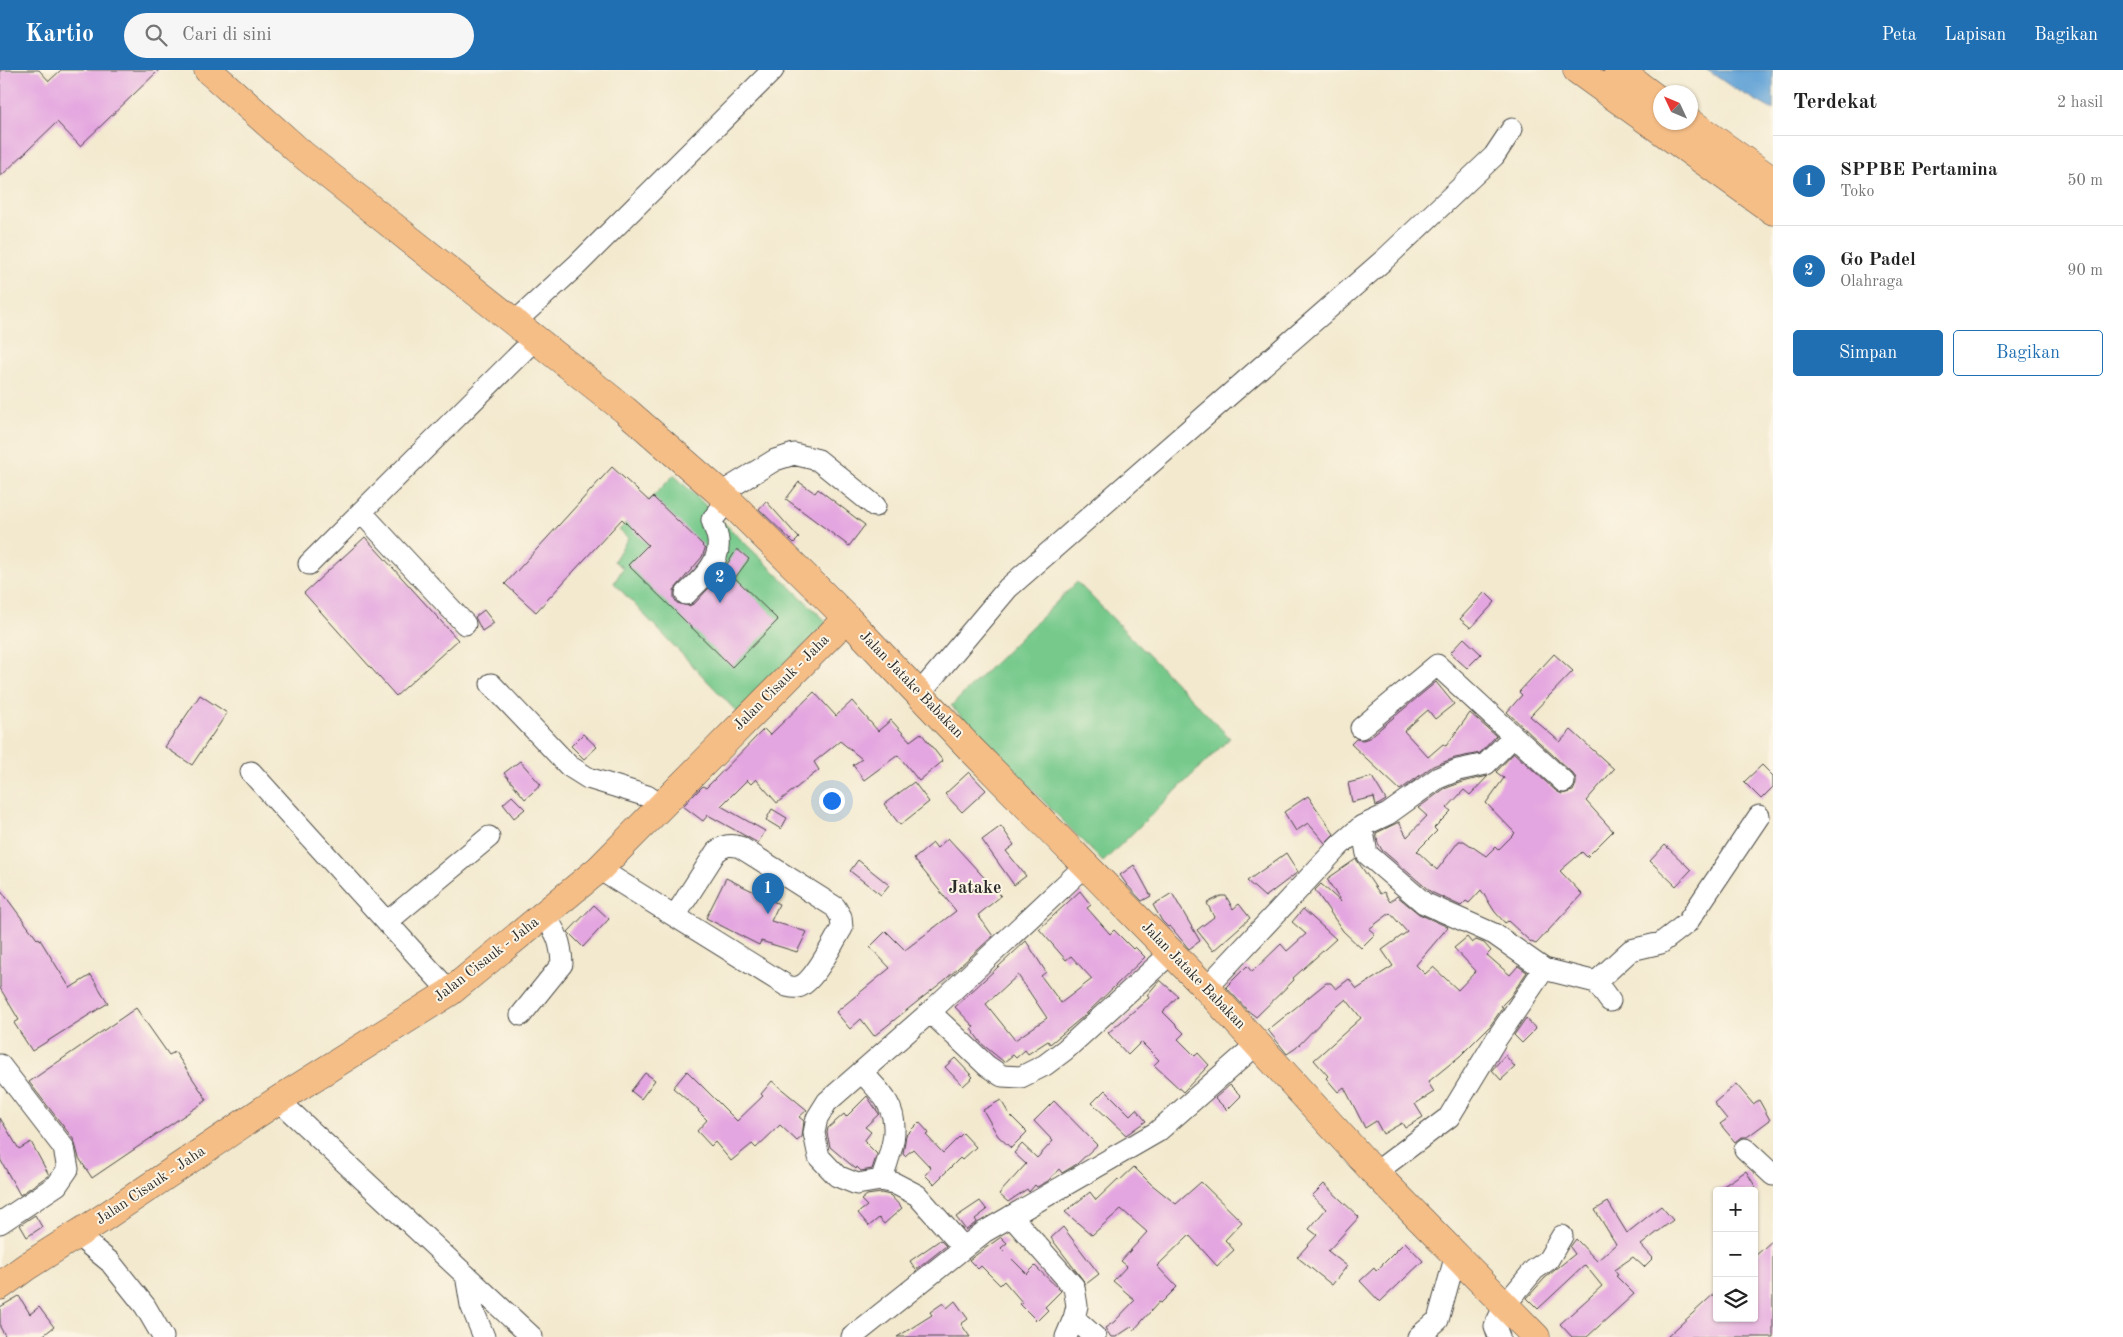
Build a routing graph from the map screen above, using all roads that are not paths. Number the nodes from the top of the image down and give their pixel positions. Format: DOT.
graph roads {
  1 [pos="208,70"];
  2 [pos="773,70"];
  3 [pos="1577,70"];
  4 [pos="1618,70"];
  5 [pos="1653,96"];
  6 [pos="1698,128"];
  7 [pos="1512,129"];
  8 [pos="1773,181"];
  9 [pos="1773,211"];
  10 [pos="515,322"];
  11 [pos="536,338"];
  12 [pos="725,497"];
  13 [pos="875,506"];
  14 [pos="361,512"];
  15 [pos="309,564"];
  16 [pos="686,594"];
  17 [pos="847,618"];
  18 [pos="465,624"];
  19 [pos="491,684"];
  20 [pos="919,694"];
  21 [pos="1362,728"];
  22 [pos="1514,736"];
  23 [pos="250,772"];
  24 [pos="1564,782"];
  25 [pos="660,805"];
  26 [pos="1759,816"];
  27 [pos="1362,826"];
  28 [pos="489,837"];
  29 [pos="1085,866"];
  30 [pos="598,869"];
  31 [pos="544,915"];
  32 [pos="674,916"];
  33 [pos="387,922"];
  34 [pos="1171,954"];
  35 [pos="1544,970"];
  36 [pos="1596,982"];
  37 [pos="1206,988"];
  38 [pos="450,992"];
  39 [pos="1610,1001"];
  40 [pos="930,1012"];
  41 [pos="521,1015"];
  42 [pos="1257,1044"];
  43 [pos="0,1065"];
  44 [pos="862,1072"];
  45 [pos="278,1100"];
  46 [pos="1744,1149"];
  47 [pos="1375,1173"];
  48 [pos="1773,1175"];
  49 [pos="881,1180"];
  50 [pos="1011,1216"];
  51 [pos="0,1223"];
  52 [pos="76,1234"];
  53 [pos="1562,1236"];
  54 [pos="964,1248"];
  55 [pos="1456,1258"];
  56 [pos="466,1275"];
  57 [pos="0,1286"];
  58 [pos="1505,1306"];
  59 [pos="1070,1328"];
  60 [pos="163,1337"];
  61 [pos="484,1337"];
  62 [pos="532,1337"];
  63 [pos="852,1337"];
  64 [pos="1095,1337"];
  65 [pos="1418,1337"];
  66 [pos="1499,1337"];
  67 [pos="1536,1337"];
  1 -- 10 [label="main road, Jalan Jatake Babakan"];
  2 -- 10 [label="street"];
  3 -- 9 [label="main road"];
  4 -- 5 [label="main road"];
  6 -- 8 [label="main road"];
  7 -- 20 [label="street"];
  10 -- 11 [label="main road, Jalan Jatake Babakan"];
  11 -- 12 [label="main road, Jalan Jatake Babakan"];
  11 -- 14 [label="street"];
  12 -- 13 [label="street"];
  12 -- 16 [label="street"];
  12 -- 17 [label="main road, Jalan Jatake Babakan"];
  14 -- 15 [label="street"];
  14 -- 18 [label="street"];
  17 -- 20 [label="main road, Jalan Jatake Babakan"];
  17 -- 25 [label="main road, Jalan Cisauk - Jaha"];
  19 -- 25 [label="street"];
  20 -- 29 [label="main road, Jalan Jatake Babakan"];
  21 -- 22 [label="street"];
  22 -- 24 [label="street"];
  22 -- 27 [label="street"];
  23 -- 33 [label="street"];
  25 -- 30 [label="main road, Jalan Cisauk - Jaha"];
  26 -- 36 [label="street"];
  27 -- 35 [label="street"];
  27 -- 37 [label="street"];
  28 -- 33 [label="street"];
  29 -- 34 [label="main road, Jalan Jatake Babakan"];
  29 -- 40 [label="street"];
  30 -- 31 [label="main road, Jalan Cisauk - Jaha"];
  30 -- 32 [label="street"];
  31 -- 38 [label="main road, Jalan Cisauk - Jaha"];
  31 -- 41 [label="street"];
  32 -- 32 [label="street"];
  33 -- 38 [label="street"];
  34 -- 37 [label="main road, Jalan Jatake Babakan"];
  34 -- 40 [label="street"];
  35 -- 36 [label="street"];
  35 -- 47 [label="street"];
  36 -- 39 [label="street"];
  37 -- 42 [label="main road, Jalan Jatake Babakan"];
  38 -- 45 [label="main road, Jalan Cisauk - Jaha"];
  40 -- 44 [label="street"];
  42 -- 47 [label="main road, Jalan Jatake Babakan"];
  42 -- 50 [label="street"];
  43 -- 51 [label="street"];
  44 -- 49 [label="street"];
  44 -- 49 [label="street"];
  45 -- 52 [label="main road, Jalan Cisauk - Jaha"];
  45 -- 56 [label="street"];
  46 -- 48 [label="street"];
  47 -- 55 [label="main road, Jalan Jatake Babakan"];
  49 -- 54 [label="street"];
  50 -- 54 [label="street"];
  50 -- 59 [label="street"];
  52 -- 57 [label="main road, Jalan Cisauk - Jaha"];
  52 -- 60 [label="street"];
  53 -- 58 [label="street"];
  54 -- 63 [label="street"];
  55 -- 58 [label="main road, Jalan Jatake Babakan"];
  55 -- 65 [label="street"];
  56 -- 61 [label="street"];
  56 -- 62 [label="street"];
  58 -- 66 [label="street"];
  58 -- 67 [label="main road, Jalan Jatake Babakan"];
  59 -- 64 [label="street"];
}
